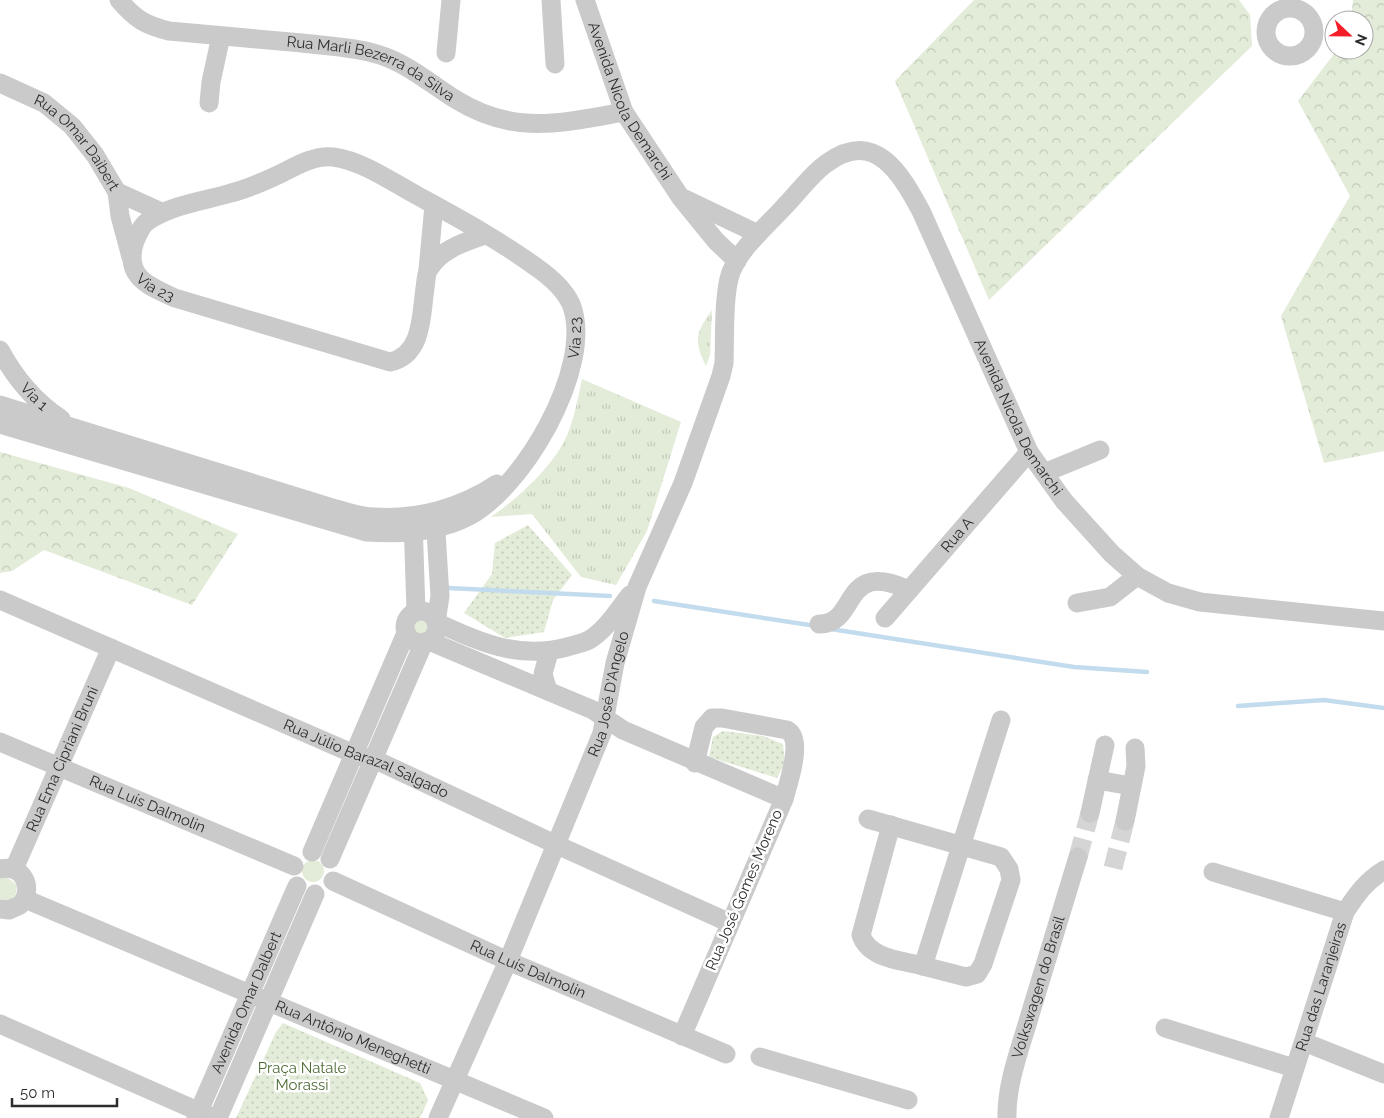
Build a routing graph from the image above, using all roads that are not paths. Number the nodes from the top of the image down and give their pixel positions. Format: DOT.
graph roads {
  1 [pos="119,0"];
  2 [pos="451,0"];
  3 [pos="551,0"];
  4 [pos="585,0"];
  5 [pos="1297,4"];
  6 [pos="1271,7"];
  7 [pos="221,36"];
  8 [pos="446,53"];
  9 [pos="555,64"];
  10 [pos="0,83"];
  11 [pos="209,103"];
  12 [pos="624,112"];
  13 [pos="116,192"];
  14 [pos="682,198"];
  15 [pos="434,205"];
  16 [pos="161,212"];
  17 [pos="758,234"];
  18 [pos="485,235"];
  19 [pos="131,257"];
  20 [pos="737,261"];
  21 [pos="428,270"];
  22 [pos="0,350"];
  23 [pos="0,372"];
  24 [pos="29,393"];
  25 [pos="6,412"];
  26 [pos="0,424"];
  27 [pos="80,431"];
  28 [pos="1100,450"];
  29 [pos="1029,452"];
  30 [pos="1044,473"];
  31 [pos="435,520"];
  32 [pos="413,524"];
  33 [pos="1137,576"];
  34 [pos="637,587"];
  35 [pos="909,590"];
  36 [pos="0,600"];
  37 [pos="1077,602"];
  38 [pos="416,612"];
  39 [pos="885,618"];
  40 [pos="1384,621"];
  41 [pos="436,622"];
  42 [pos="819,624"];
  43 [pos="406,633"];
  44 [pos="589,640"];
  45 [pos="426,642"];
  46 [pos="111,648"];
  47 [pos="549,652"];
  48 [pos="615,663"];
  49 [pos="548,691"];
  50 [pos="604,718"];
  51 [pos="1000,720"];
  52 [pos="0,742"];
  53 [pos="1105,745"];
  54 [pos="1135,748"];
  55 [pos="354,754"];
  56 [pos="373,761"];
  57 [pos="695,763"];
  58 [pos="59,769"];
  59 [pos="1097,780"];
  60 [pos="1131,786"];
  61 [pos="784,800"];
  62 [pos="1090,813"];
  63 [pos="868,818"];
  64 [pos="1125,821"];
  65 [pos="891,826"];
  66 [pos="557,845"];
  67 [pos="961,846"];
  68 [pos="312,852"];
  69 [pos="1078,857"];
  70 [pos="330,860"];
  71 [pos="294,866"];
  72 [pos="7,869"];
  73 [pos="1384,870"];
  74 [pos="1213,872"];
  75 [pos="333,881"];
  76 [pos="297,886"];
  77 [pos="315,894"];
  78 [pos="25,898"];
  79 [pos="0,909"];
  80 [pos="1345,912"];
  81 [pos="730,922"];
  82 [pos="508,961"];
  83 [pos="923,966"];
  84 [pos="250,993"];
  85 [pos="269,1001"];
  86 [pos="0,1024"];
  87 [pos="1165,1028"];
  88 [pos="682,1036"];
  89 [pos="1304,1042"];
  90 [pos="726,1054"];
  91 [pos="760,1057"];
  92 [pos="1294,1068"];
  93 [pos="1384,1074"];
  94 [pos="454,1080"];
  95 [pos="908,1100"];
  96 [pos="207,1116"];
  97 [pos="438,1118"];
  98 [pos="544,1118"];
  99 [pos="1007,1118"];
  100 [pos="1279,1118"];
  1 -- 7 [label="street, Rua Marli Bezerra da Silva"];
  2 -- 8 [label="street"];
  3 -- 9 [label="street"];
  4 -- 12 [label="street, Avenida Nicola Demarchi"];
  5 -- 6 [label="street"];
  5 -- 6 [label="street"];
  7 -- 11 [label="street"];
  7 -- 12 [label="street, Rua Marli Bezerra da Silva"];
  10 -- 13 [label="street, Rua Omar Daibert"];
  12 -- 14 [label="street, Avenida Nicola Demarchi"];
  13 -- 16 [label="street"];
  13 -- 19 [label="street, Rua Omar Daibert"];
  14 -- 17 [label="street"];
  14 -- 20 [label="street, Avenida Nicola Demarchi"];
  15 -- 16 [label="street, Via 23"];
  15 -- 18 [label="street, Via 23"];
  15 -- 21 [label="street, Via 23"];
  16 -- 19 [label="street, Via 23"];
  17 -- 20 [label="street, Avenida Nicola Demarchi"];
  17 -- 29 [label="street, Avenida Nicola Demarchi"];
  18 -- 21 [label="street"];
  18 -- 31 [label="street, Via 23"];
  19 -- 21 [label="street, Via 23"];
  20 -- 34 [label="street, Rua José D'Angelo"];
  22 -- 23 [label="street"];
  22 -- 24 [label="street, Via 1"];
  24 -- 25 [label="street"];
  24 -- 27 [label="street, Via 1"];
  25 -- 27 [label="street, Via 23"];
  26 -- 32 [label="street, Via 23"];
  27 -- 32 [label="street, Via 23"];
  28 -- 30 [label="street"];
  29 -- 30 [label="street, Avenida Nicola Demarchi"];
  29 -- 35 [label="street, Rua A"];
  30 -- 33 [label="street, Avenida Nicola Demarchi"];
  31 -- 32 [label="street, Via 23"];
  31 -- 41 [label="street"];
  32 -- 38 [label="street"];
  33 -- 37 [label="street"];
  33 -- 40 [label="street, Avenida Nicola Demarchi"];
  34 -- 44 [label="street"];
  34 -- 48 [label="street, Rua José D'Angelo"];
  35 -- 39 [label="street, Rua A"];
  35 -- 42 [label="street"];
  36 -- 46 [label="street, Rua Júlio Barazal Salgado"];
  38 -- 41 [label="street"];
  38 -- 43 [label="street"];
  41 -- 45 [label="street"];
  41 -- 47 [label="street"];
  43 -- 45 [label="street"];
  43 -- 55 [label="street"];
  44 -- 47 [label="street"];
  44 -- 48 [label="street"];
  45 -- 49 [label="street, Rua José Gomes Moreno"];
  45 -- 56 [label="street"];
  46 -- 55 [label="street, Rua Júlio Barazal Salgado"];
  46 -- 58 [label="street, Rua Ema Cipriani Bruni"];
  47 -- 49 [label="street"];
  48 -- 50 [label="street, Rua José D'Angelo"];
  49 -- 50 [label="street, Rua José Gomes Moreno"];
  50 -- 57 [label="street, Rua José Gomes Moreno"];
  50 -- 66 [label="street, Rua José D'Angelo"];
  51 -- 67 [label="street"];
  52 -- 58 [label="street, Rua Luís Dalmolin"];
  53 -- 59 [label="street"];
  54 -- 60 [label="street"];
  55 -- 56 [label="street, Rua Júlio Barazal Salgado"];
  55 -- 68 [label="street"];
  56 -- 66 [label="street, Rua Júlio Barazal Salgado"];
  56 -- 70 [label="street"];
  57 -- 61 [label="street, Rua José Gomes Moreno"];
  57 -- 61 [label="street"];
  58 -- 71 [label="street, Rua Luís Dalmolin"];
  58 -- 72 [label="street, Rua Ema Cipriani Bruni"];
  59 -- 60 [label="street"];
  59 -- 62 [label="street"];
  60 -- 64 [label="street"];
  61 -- 81 [label="street, Rua José Gomes Moreno"];
  63 -- 65 [label="street"];
  65 -- 67 [label="street"];
  65 -- 83 [label="street"];
  66 -- 81 [label="street, Rua Júlio Barazal Salgado"];
  66 -- 82 [label="street, Rua José D'Angelo"];
  67 -- 83 [label="street"];
  67 -- 83 [label="street"];
  68 -- 70 [label="street"];
  68 -- 71 [label="street"];
  69 -- 99 [label="street, Volkswagen do Brasil"];
  70 -- 75 [label="street"];
  71 -- 76 [label="street"];
  72 -- 78 [label="street"];
  73 -- 80 [label="street, Rua das Laranjeiras"];
  74 -- 80 [label="street"];
  75 -- 77 [label="street"];
  75 -- 82 [label="street, Rua Luís Dalmolin"];
  76 -- 77 [label="street"];
  76 -- 84 [label="street, Avenida Omar Dalbert"];
  77 -- 85 [label="street, Avenida Omar Dalbert"];
  78 -- 79 [label="street"];
  78 -- 84 [label="street, Rua Antônio Meneghetti"];
  80 -- 89 [label="street, Rua das Laranjeiras"];
  81 -- 88 [label="street, Rua José Gomes Moreno"];
  82 -- 88 [label="street, Rua Luís Dalmolin"];
  82 -- 94 [label="street, Rua José D'Angelo"];
  84 -- 85 [label="street, Rua Antônio Meneghetti"];
  84 -- 96 [label="street, Avenida Omar Dalbert"];
  85 -- 94 [label="street, Rua Antônio Meneghetti"];
  85 -- 96 [label="street, Avenida Omar Dalbert"];
  86 -- 96 [label="street"];
  87 -- 92 [label="street"];
  88 -- 90 [label="street, Rua Luís Dalmolin"];
  89 -- 92 [label="street, Rua das Laranjeiras"];
  89 -- 93 [label="street"];
  91 -- 95 [label="street"];
  92 -- 100 [label="street, Rua das Laranjeiras"];
  94 -- 97 [label="street, Rua José D'Angelo"];
  94 -- 98 [label="street, Rua Antônio Meneghetti"];
}
